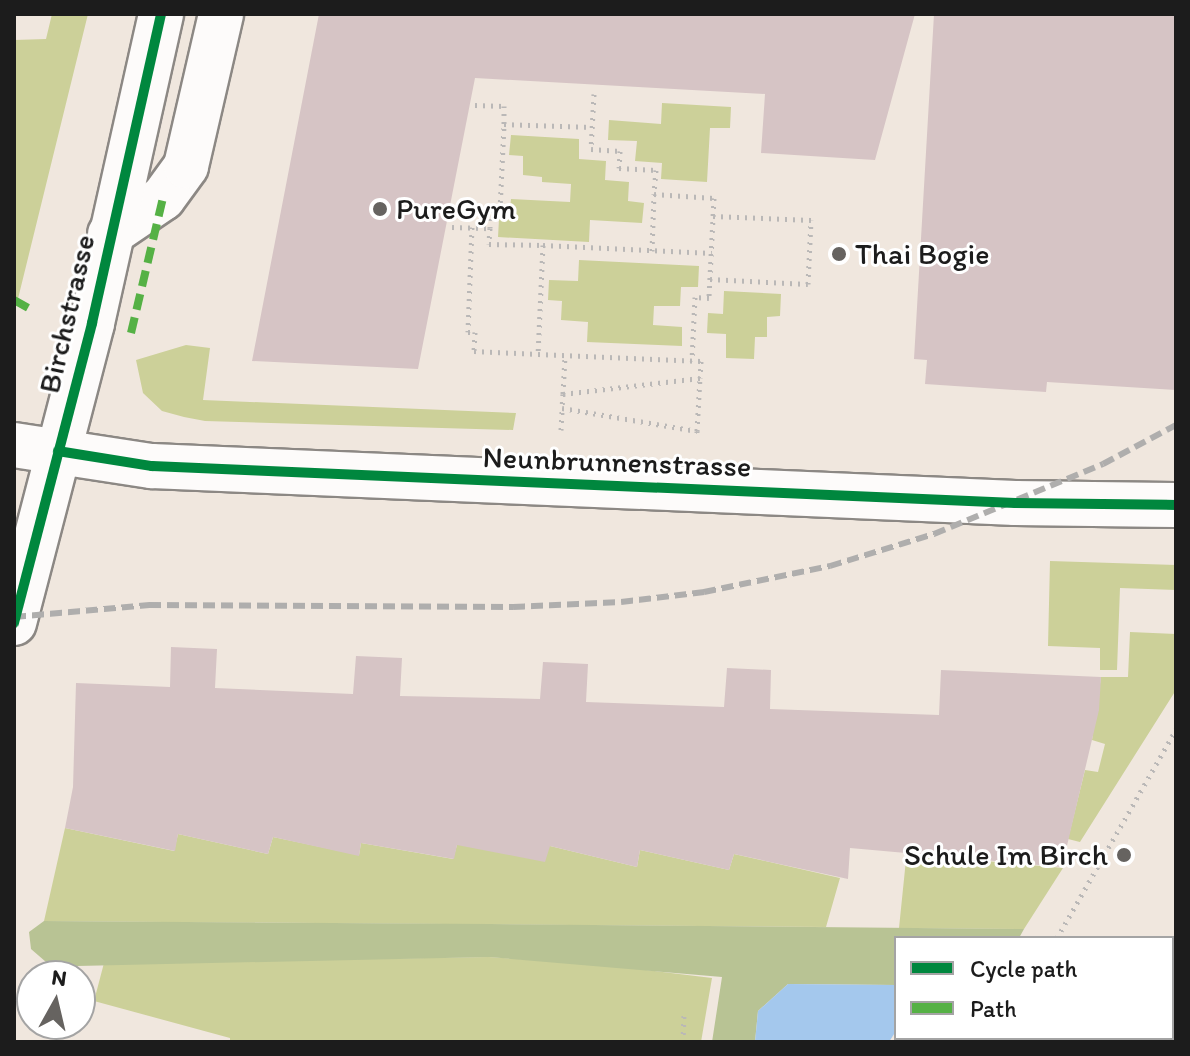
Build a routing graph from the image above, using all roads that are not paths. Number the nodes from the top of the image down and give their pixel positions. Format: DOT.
graph roads {
  1 [pos="161,14"];
  2 [pos="221,14"];
  3 [pos="110,234"];
  4 [pos="14,445"];
  5 [pos="58,451"];
  6 [pos="1176,505"];
  7 [pos="14,623"];
  1 -- 3 [label="street, Birchstrasse"];
  2 -- 3 [label="street"];
  3 -- 5 [label="street, Birchstrasse"];
  4 -- 5 [label="street, Neunbrunnenstrasse"];
  5 -- 6 [label="street, Neunbrunnenstrasse"];
  5 -- 7 [label="street, Birchstrasse"];
}
